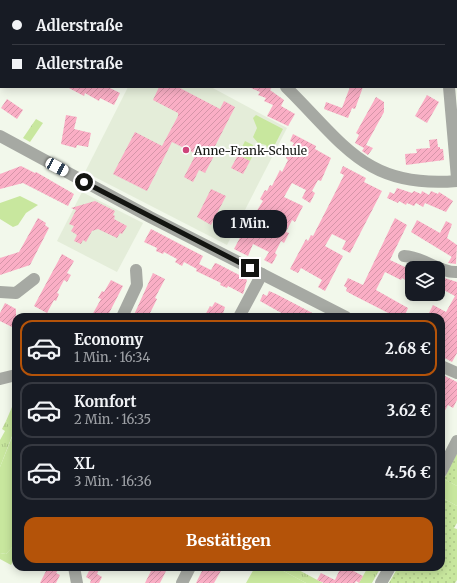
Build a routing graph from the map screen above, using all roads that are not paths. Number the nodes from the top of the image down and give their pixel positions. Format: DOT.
graph roads {
  1 [pos="287,88"];
  2 [pos="449,88"];
  3 [pos="1,137"];
  4 [pos="457,179"];
  5 [pos="404,256"];
  6 [pos="136,270"];
  7 [pos="457,272"];
  8 [pos="262,274"];
  9 [pos="34,279"];
  10 [pos="0,292"];
  11 [pos="124,313"];
  12 [pos="241,313"];
  13 [pos="338,313"];
  14 [pos="445,368"];
  15 [pos="457,373"];
  16 [pos="12,376"];
  17 [pos="0,379"];
  18 [pos="457,441"];
  19 [pos="445,464"];
  20 [pos="75,571"];
  21 [pos="188,571"];
  22 [pos="388,571"];
  23 [pos="76,582"];
  24 [pos="182,583"];
  25 [pos="381,583"];
  1 -- 4 [label="street"];
  2 -- 4 [label="street"];
  3 -- 8 [label="street"];
  5 -- 7 [label="street"];
  6 -- 11 [label="street"];
  8 -- 12 [label="street"];
  8 -- 13 [label="street"];
  9 -- 10 [label="street"];
  14 -- 15 [label="street"];
  16 -- 17 [label="street"];
  18 -- 19 [label="street"];
  20 -- 23 [label="street"];
  21 -- 24 [label="street"];
  22 -- 25 [label="street"];
}
